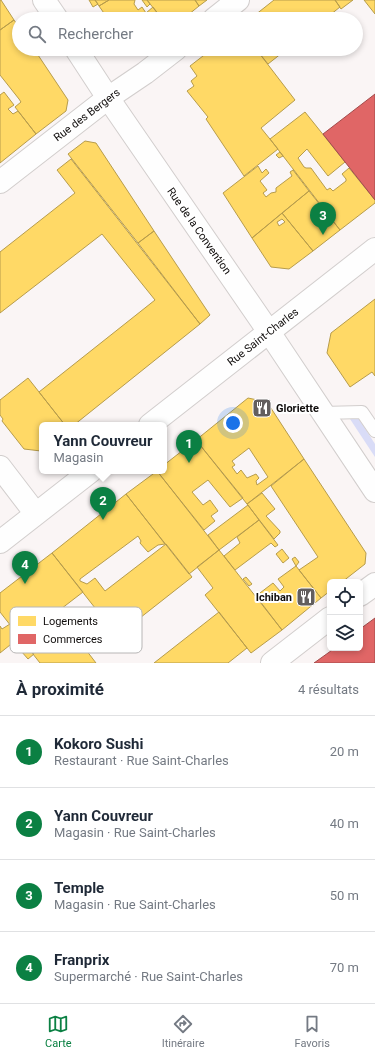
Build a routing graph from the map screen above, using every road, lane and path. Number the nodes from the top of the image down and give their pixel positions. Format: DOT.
graph roads {
  1 [pos="44,0"];
  2 [pos="238,0"];
  3 [pos="52,12"];
  4 [pos="223,12"];
  5 [pos="81,56"];
  6 [pos="167,56"];
  7 [pos="108,98"];
  8 [pos="0,182"];
  9 [pos="375,249"];
  10 [pos="269,332"];
  11 [pos="323,413"];
  12 [pos="154,422"];
  13 [pos="375,431"];
  14 [pos="0,467"];
  15 [pos="87,474"];
  16 [pos="375,491"];
  17 [pos="36,514"];
  18 [pos="0,542"];
  19 [pos="375,584"];
  20 [pos="363,593"];
  21 [pos="327,620"];
  22 [pos="272,663"];
  1 -- 3 [label="street"];
  2 -- 4 [label="street"];
  5 -- 7 [label="street, Rue de la Convention"];
  6 -- 7 [label="street, Rue des Bergers"];
  7 -- 8 [label="street, Rue des Bergers"];
  7 -- 10 [label="street, Rue de la Convention"];
  9 -- 10 [label="street, Rue Saint-Charles"];
  10 -- 11 [label="street, Rue de la Convention"];
  10 -- 12 [label="street, Rue Saint-Charles"];
  11 -- 13 [label="lane"];
  11 -- 16 [label="street, Rue de la Convention"];
  14 -- 17 [label="street"];
  15 -- 17 [label="street"];
  17 -- 18 [label="street"];
  19 -- 20 [label="street"];
  21 -- 22 [label="street"];
}
